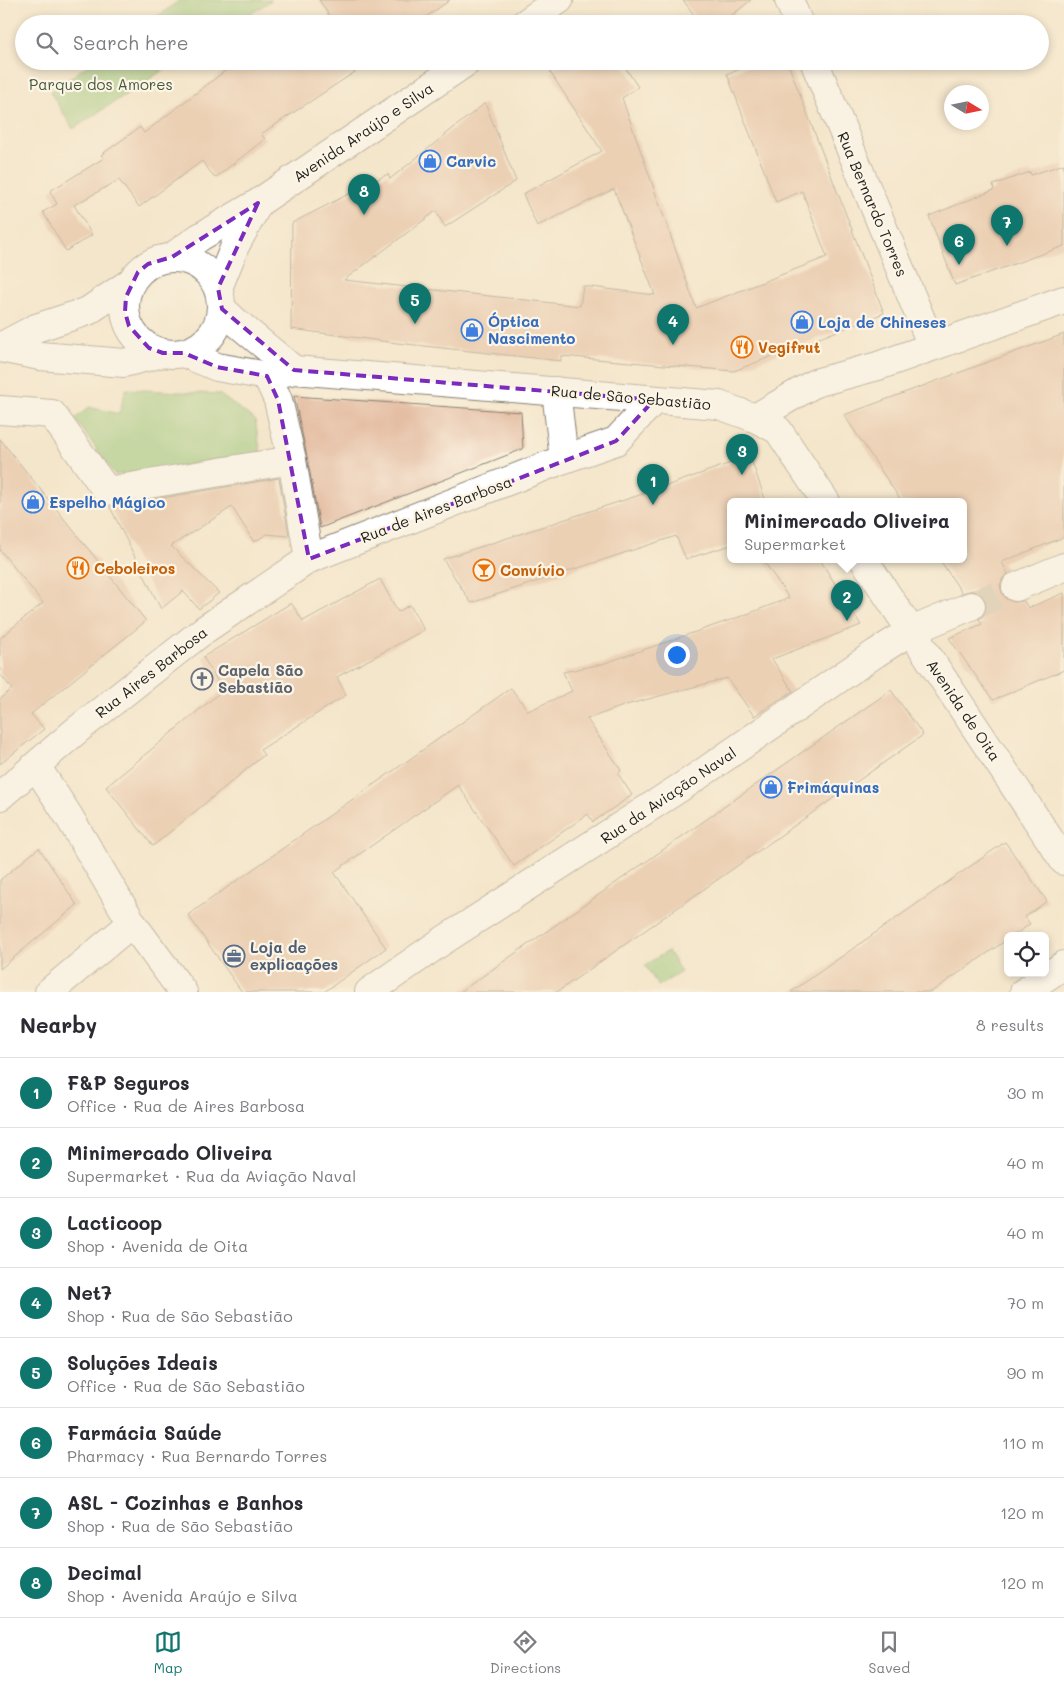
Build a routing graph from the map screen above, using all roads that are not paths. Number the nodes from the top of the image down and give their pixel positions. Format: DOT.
graph roads {
  1 [pos="559,0"];
  2 [pos="789,0"];
  3 [pos="537,15"];
  4 [pos="795,15"];
  5 [pos="455,70"];
  6 [pos="818,70"];
  7 [pos="258,203"];
  8 [pos="172,257"];
  9 [pos="131,282"];
  10 [pos="220,298"];
  11 [pos="1064,300"];
  12 [pos="932,346"];
  13 [pos="0,347"];
  14 [pos="174,353"];
  15 [pos="294,370"];
  16 [pos="268,376"];
  17 [pos="556,391"];
  18 [pos="654,400"];
  19 [pos="0,410"];
  20 [pos="755,418"];
  21 [pos="564,459"];
  22 [pos="292,460"];
  23 [pos="823,498"];
  24 [pos="309,559"];
  25 [pos="866,563"];
  26 [pos="1064,567"];
  27 [pos="1016,587"];
  28 [pos="971,606"];
  29 [pos="911,631"];
  30 [pos="36,766"];
  31 [pos="0,796"];
  32 [pos="1064,861"];
  33 [pos="132,923"];
  34 [pos="1064,966"];
  35 [pos="49,992"];
  36 [pos="184,992"];
  37 [pos="369,992"];
  38 [pos="1024,992"];
  1 -- 3 [label="street"];
  2 -- 4 [label="street"];
  5 -- 7 [label="street, Avenida Araújo e Silva"];
  6 -- 12 [label="street, Rua Bernardo Torres"];
  7 -- 8 [label="street, Avenida Araújo e Silva"];
  7 -- 10 [label="street, Avenida Araújo e Silva"];
  8 -- 9 [label="street"];
  8 -- 10 [label="street"];
  9 -- 13 [label="street"];
  9 -- 14 [label="street"];
  10 -- 14 [label="street"];
  10 -- 15 [label="street"];
  11 -- 12 [label="street"];
  12 -- 20 [label="street"];
  13 -- 14 [label="street"];
  14 -- 16 [label="street, Rua de São Sebastião"];
  15 -- 16 [label="street, Rua de São Sebastião"];
  15 -- 17 [label="street, Rua de São Sebastião"];
  16 -- 22 [label="street"];
  17 -- 18 [label="street, Rua de São Sebastião"];
  17 -- 21 [label="street"];
  18 -- 20 [label="street, Rua de São Sebastião"];
  18 -- 21 [label="street, Rua de Aires Barbosa"];
  19 -- 22 [label="street"];
  20 -- 23 [label="street"];
  21 -- 24 [label="street, Rua de Aires Barbosa"];
  22 -- 24 [label="street"];
  24 -- 30 [label="street, Rua Aires Barbosa"];
  25 -- 29 [label="street, Avenida de Oita"];
  26 -- 27 [label="street"];
  28 -- 29 [label="street, Rua da Aviação Naval"];
  29 -- 32 [label="street, Avenida de Oita"];
  29 -- 37 [label="street, Rua da Aviação Naval"];
  30 -- 31 [label="street, Rua Aires Barbosa"];
  30 -- 33 [label="street"];
  33 -- 35 [label="street"];
  33 -- 36 [label="street"];
  34 -- 38 [label="street"];
}
